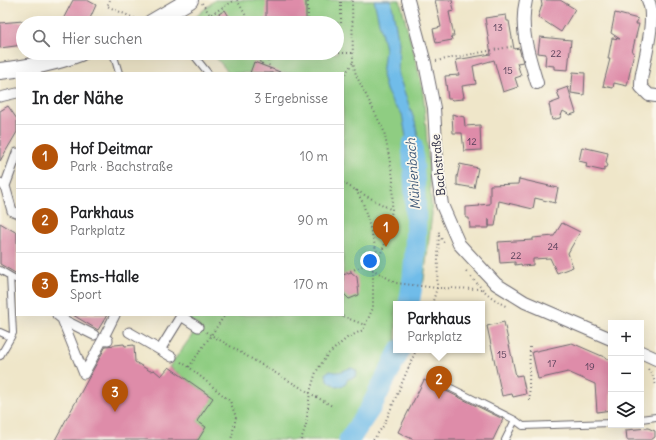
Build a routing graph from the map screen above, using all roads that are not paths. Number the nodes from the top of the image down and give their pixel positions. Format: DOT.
graph roads {
  1 [pos="190,0"];
  2 [pos="408,0"];
  3 [pos="526,0"];
  4 [pos="648,0"];
  5 [pos="157,16"];
  6 [pos="62,60"];
  7 [pos="115,60"];
  8 [pos="198,60"];
  9 [pos="40,69"];
  10 [pos="0,70"];
  11 [pos="119,72"];
  12 [pos="207,72"];
  13 [pos="537,83"];
  14 [pos="16,93"];
  15 [pos="656,96"];
  16 [pos="0,97"];
  17 [pos="16,155"];
  18 [pos="2,185"];
  19 [pos="16,213"];
  20 [pos="0,270"];
  21 [pos="10,276"];
  22 [pos="16,279"];
  23 [pos="114,316"];
  24 [pos="179,316"];
  25 [pos="182,316"];
  26 [pos="59,317"];
  27 [pos="198,327"];
  28 [pos="0,332"];
  29 [pos="129,332"];
  30 [pos="11,337"];
  31 [pos="102,338"];
  32 [pos="608,338"];
  33 [pos="160,350"];
  34 [pos="644,353"];
  35 [pos="0,356"];
  36 [pos="174,358"];
  37 [pos="656,358"];
  38 [pos="446,386"];
  39 [pos="656,418"];
  40 [pos="644,419"];
  41 [pos="515,420"];
  42 [pos="608,423"];
  43 [pos="505,440"];
  1 -- 5 [label="street"];
  2 -- 32 [label="street, Bachstraße"];
  3 -- 13 [label="street"];
  4 -- 15 [label="street"];
  6 -- 9 [label="street"];
  7 -- 11 [label="lane"];
  8 -- 12 [label="lane"];
  9 -- 10 [label="street"];
  14 -- 16 [label="street"];
  17 -- 18 [label="street"];
  18 -- 19 [label="street"];
  20 -- 21 [label="lane"];
  21 -- 22 [label="lane"];
  21 -- 30 [label="lane"];
  23 -- 31 [label="street"];
  24 -- 33 [label="street"];
  25 -- 27 [label="street"];
  26 -- 31 [label="street"];
  26 -- 31 [label="street"];
  28 -- 30 [label="lane"];
  29 -- 33 [label="street"];
  30 -- 35 [label="lane"];
  33 -- 36 [label="street"];
  34 -- 37 [label="street"];
  38 -- 41 [label="lane"];
  39 -- 40 [label="lane"];
  41 -- 42 [label="lane"];
  41 -- 43 [label="lane"];
}
